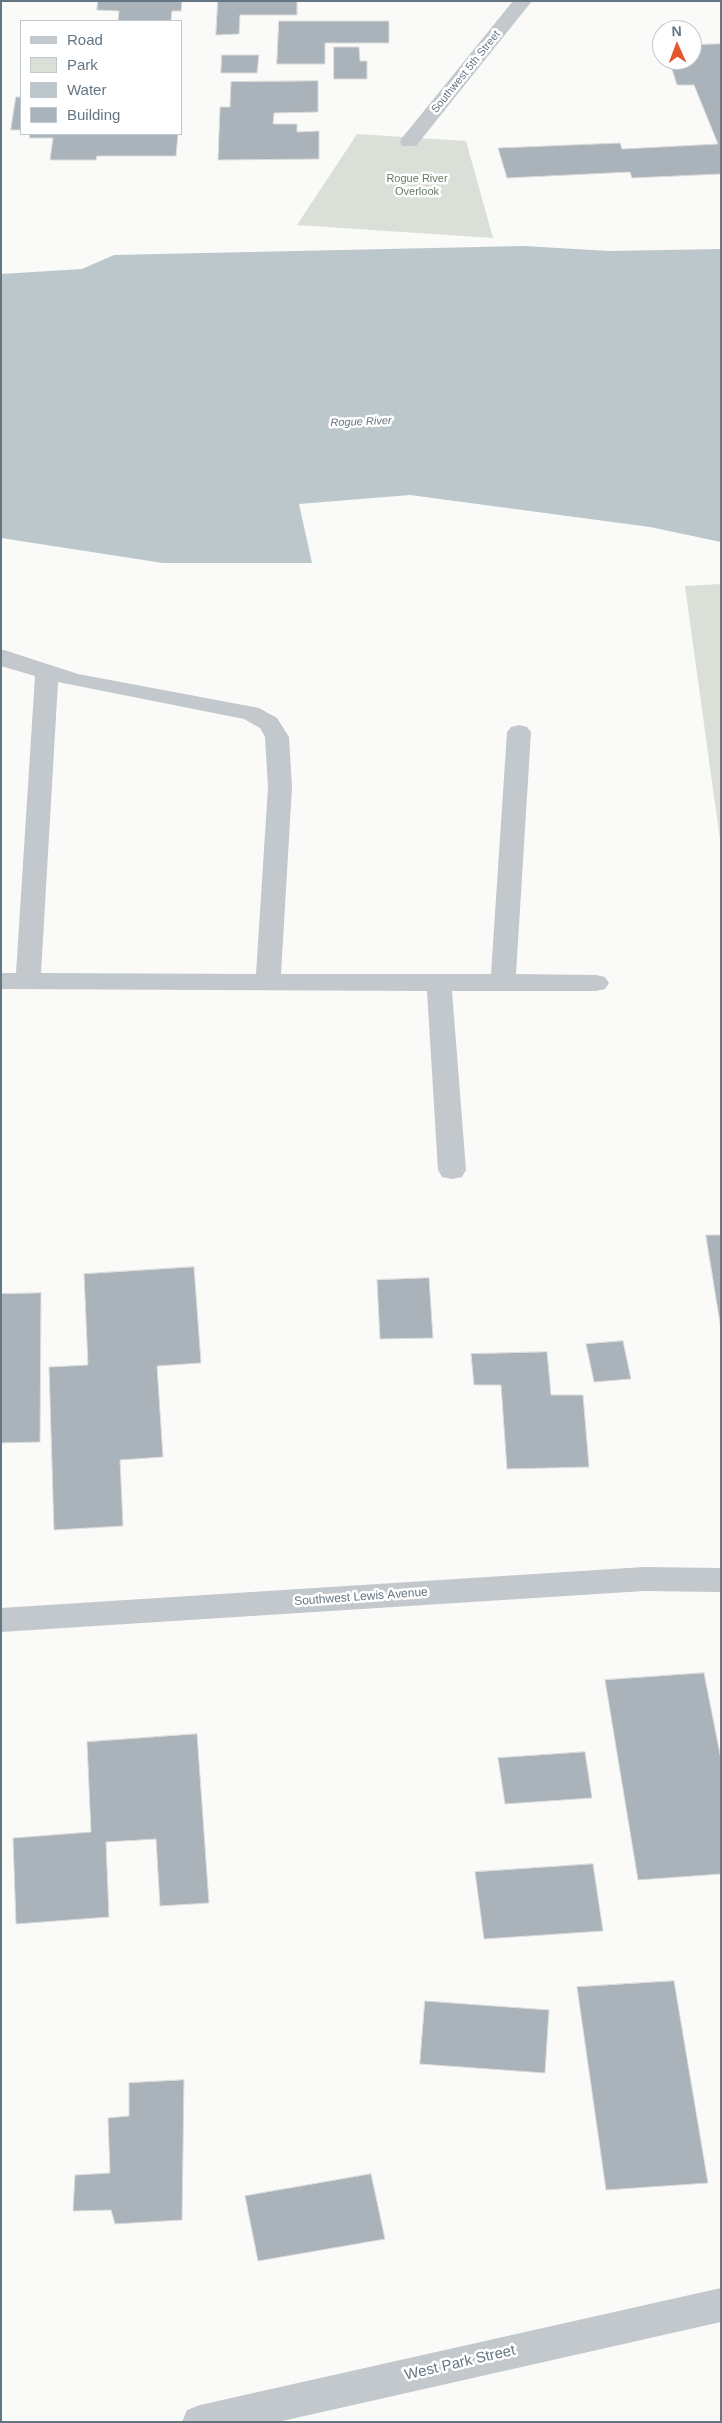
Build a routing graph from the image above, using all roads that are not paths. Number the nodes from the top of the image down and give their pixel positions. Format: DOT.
graph roads {
  1 [pos="523,1"];
  2 [pos="409,142"];
  3 [pos="1,656"];
  4 [pos="47,672"];
  5 [pos="519,732"];
  6 [pos="1,981"];
  7 [pos="28,981"];
  8 [pos="268,982"];
  9 [pos="439,982"];
  10 [pos="504,982"];
  11 [pos="596,982"];
  12 [pos="452,1170"];
  13 [pos="721,1580"];
  14 [pos="1,1620"];
  15 [pos="721,2305"];
  16 [pos="200,2422"];
  1 -- 2 [label="street, Southwest 5th Street"];
  3 -- 4 [label="street"];
  4 -- 7 [label="street"];
  4 -- 8 [label="street"];
  5 -- 10 [label="street"];
  6 -- 7 [label="street"];
  7 -- 8 [label="street"];
  8 -- 9 [label="street"];
  9 -- 10 [label="street"];
  9 -- 12 [label="street"];
  10 -- 11 [label="street"];
  13 -- 14 [label="street, Southwest Lewis Avenue"];
  15 -- 16 [label="street, West Park Street"];
}
